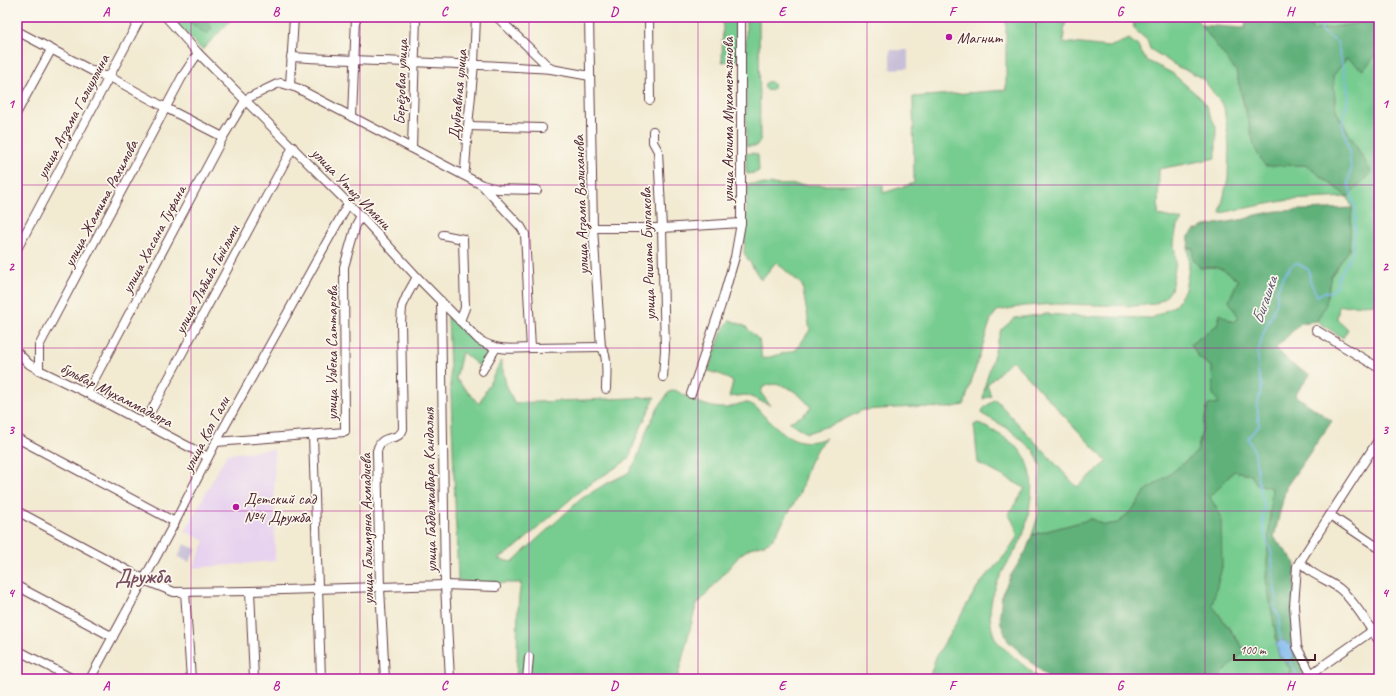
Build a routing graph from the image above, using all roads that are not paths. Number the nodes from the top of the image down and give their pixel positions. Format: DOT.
graph roads {
  1 [pos="141,17"];
  2 [pos="166,17"];
  3 [pos="294,17"];
  4 [pos="356,17"];
  5 [pos="416,17"];
  6 [pos="476,17"];
  7 [pos="497,17"];
  8 [pos="589,17"];
  9 [pos="649,17"];
  10 [pos="741,17"];
  11 [pos="17,31"];
  12 [pos="51,50"];
  13 [pos="198,53"];
  14 [pos="291,57"];
  15 [pos="354,60"];
  16 [pos="415,63"];
  17 [pos="474,64"];
  18 [pos="551,69"];
  19 [pos="110,76"];
  20 [pos="590,76"];
  21 [pos="290,85"];
  22 [pos="246,99"];
  23 [pos="650,100"];
  24 [pos="166,108"];
  25 [pos="17,112"];
  26 [pos="352,117"];
  27 [pos="468,126"];
  28 [pos="542,128"];
  29 [pos="653,131"];
  30 [pos="223,137"];
  31 [pos="293,147"];
  32 [pos="412,148"];
  33 [pos="463,175"];
  34 [pos="482,185"];
  35 [pos="537,190"];
  36 [pos="348,204"];
  37 [pos="361,216"];
  38 [pos="741,223"];
  39 [pos="593,228"];
  40 [pos="662,228"];
  41 [pos="443,235"];
  42 [pos="17,249"];
  43 [pos="417,277"];
  44 [pos="441,301"];
  45 [pos="460,321"];
  46 [pos="1316,330"];
  47 [pos="601,347"];
  48 [pos="496,348"];
  49 [pos="531,348"];
  50 [pos="17,352"];
  51 [pos="1379,368"];
  52 [pos="38,370"];
  53 [pos="482,370"];
  54 [pos="663,376"];
  55 [pos="606,390"];
  56 [pos="87,393"];
  57 [pos="691,394"];
  58 [pos="144,424"];
  59 [pos="313,435"];
  60 [pos="17,438"];
  61 [pos="1379,439"];
  62 [pos="216,442"];
  63 [pos="1376,452"];
  64 [pos="208,457"];
  65 [pos="17,512"];
  66 [pos="1330,515"];
  67 [pos="175,522"];
  68 [pos="1379,548"];
  69 [pos="1298,564"];
  70 [pos="144,579"];
  71 [pos="445,585"];
  72 [pos="17,586"];
  73 [pos="496,587"];
  74 [pos="380,588"];
  75 [pos="318,589"];
  76 [pos="250,591"];
  77 [pos="184,592"];
  78 [pos="1376,629"];
  79 [pos="113,637"];
  80 [pos="1379,641"];
  81 [pos="17,650"];
  82 [pos="529,657"];
  83 [pos="73,679"];
  84 [pos="90,679"];
  85 [pos="190,679"];
  86 [pos="254,679"];
  87 [pos="321,679"];
  88 [pos="385,679"];
  89 [pos="450,679"];
  90 [pos="527,679"];
  1 -- 19 [label="street, улица Агзама Галиуллина"];
  2 -- 13 [label="street, улица Утыз Имяни"];
  3 -- 14 [label="street"];
  4 -- 15 [label="street"];
  5 -- 16 [label="street, Берёзовая улица"];
  6 -- 17 [label="street, Дубравная улица"];
  7 -- 18 [label="street"];
  8 -- 20 [label="street, улица Агзама Валиханова"];
  9 -- 23 [label="street"];
  10 -- 38 [label="street, улица Аклима Мухаметзянова"];
  11 -- 12 [label="street"];
  12 -- 19 [label="street"];
  12 -- 25 [label="street"];
  13 -- 22 [label="street, улица Утыз Имяни"];
  13 -- 24 [label="street, улица Жамита Рахимова"];
  14 -- 15 [label="street"];
  14 -- 21 [label="street"];
  15 -- 16 [label="street"];
  15 -- 26 [label="street"];
  16 -- 17 [label="street"];
  16 -- 32 [label="street, Берёзовая улица"];
  17 -- 18 [label="street"];
  17 -- 27 [label="street, Дубравная улица"];
  18 -- 20 [label="street"];
  19 -- 24 [label="street"];
  19 -- 42 [label="street, улица Агзама Галиуллина"];
  20 -- 39 [label="street, улица Агзама Валиханова"];
  21 -- 22 [label="street"];
  21 -- 26 [label="street"];
  22 -- 30 [label="street, улица Хасана Туфана"];
  22 -- 31 [label="street, улица Утыз Имяни"];
  24 -- 30 [label="street"];
  24 -- 52 [label="street, улица Жамита Рахимова"];
  26 -- 32 [label="street"];
  27 -- 28 [label="street"];
  27 -- 33 [label="street, Дубравная улица"];
  29 -- 40 [label="street, улица Ришата Булгакова"];
  30 -- 56 [label="street, улица Хасана Туфана"];
  31 -- 36 [label="street, улица Утыз Имяни"];
  31 -- 58 [label="street, улица Лябиба Гыйльми"];
  32 -- 33 [label="street"];
  33 -- 34 [label="street"];
  34 -- 35 [label="street"];
  34 -- 49 [label="street"];
  36 -- 37 [label="street, улица Утыз Имяни"];
  36 -- 62 [label="street, улица Кол Гали"];
  37 -- 43 [label="street, улица Утыз Имяни"];
  37 -- 59 [label="street, улица Узбека Саттарова"];
  38 -- 40 [label="street"];
  38 -- 57 [label="street, улица Аклима Мухаметзянова"];
  39 -- 40 [label="street"];
  39 -- 47 [label="street, улица Агзама Валиханова"];
  40 -- 54 [label="street, улица Ришата Булгакова"];
  41 -- 45 [label="street"];
  43 -- 44 [label="street, улица Утыз Имяни"];
  43 -- 74 [label="street, улица Галимзяна Ахмадиева"];
  44 -- 45 [label="street, улица Утыз Имяни"];
  44 -- 71 [label="street, улица Габделжаббара Кандалыя"];
  45 -- 48 [label="street, улица Утыз Имяни"];
  46 -- 51 [label="street"];
  47 -- 49 [label="street, улица Утыз Имяни"];
  47 -- 55 [label="street, улица Агзама Валиханова"];
  48 -- 49 [label="street, улица Утыз Имяни"];
  48 -- 53 [label="street"];
  50 -- 52 [label="street, бульвар Мухаммадьяра"];
  52 -- 56 [label="street, бульвар Мухаммадьяра"];
  56 -- 58 [label="street, бульвар Мухаммадьяра"];
  58 -- 64 [label="street, бульвар Мухаммадьяра"];
  59 -- 62 [label="street"];
  59 -- 75 [label="street, улица Узбека Саттарова"];
  60 -- 67 [label="street"];
  61 -- 63 [label="street"];
  62 -- 64 [label="street, улица Кол Гали"];
  63 -- 66 [label="street"];
  64 -- 67 [label="street, улица Кол Гали"];
  65 -- 70 [label="street"];
  66 -- 68 [label="street"];
  66 -- 69 [label="street"];
  67 -- 70 [label="street, улица Кол Гали"];
  69 -- 78 [label="street"];
  69 -- 78 [label="street"];
  70 -- 77 [label="street"];
  70 -- 79 [label="street, улица Кол Гали"];
  71 -- 73 [label="street"];
  71 -- 74 [label="street"];
  71 -- 89 [label="street, улица Габделжаббара Кандалыя"];
  72 -- 79 [label="street"];
  74 -- 75 [label="street"];
  74 -- 88 [label="street, улица Галимзяна Ахмадиева"];
  75 -- 76 [label="street"];
  75 -- 87 [label="street, улица Узбека Саттарова"];
  76 -- 77 [label="street"];
  76 -- 86 [label="street"];
  77 -- 85 [label="street"];
  78 -- 80 [label="street"];
  79 -- 84 [label="street, улица Кол Гали"];
  81 -- 83 [label="street"];
  82 -- 90 [label="street"];
}
